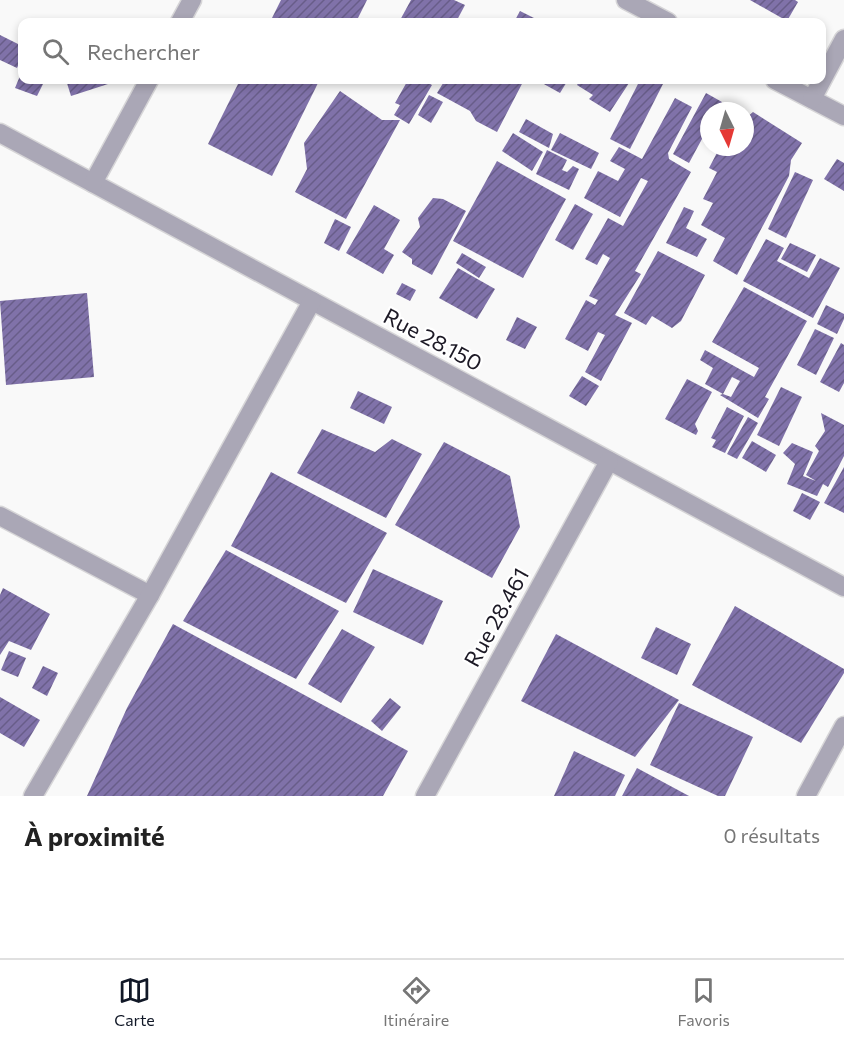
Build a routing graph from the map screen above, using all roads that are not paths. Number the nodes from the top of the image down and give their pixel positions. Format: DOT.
graph roads {
  1 [pos="192,0"];
  2 [pos="626,0"];
  3 [pos="182,18"];
  4 [pos="660,18"];
  5 [pos="844,39"];
  6 [pos="826,73"];
  7 [pos="147,84"];
  8 [pos="783,84"];
  9 [pos="820,84"];
  10 [pos="812,99"];
  11 [pos="844,116"];
  12 [pos="0,133"];
  13 [pos="93,183"];
  14 [pos="312,301"];
  15 [pos="609,461"];
  16 [pos="0,516"];
  17 [pos="844,587"];
  18 [pos="150,595"];
  19 [pos="844,726"];
  20 [pos="33,796"];
  21 [pos="425,796"];
  22 [pos="806,796"];
  1 -- 3 [label="street"];
  2 -- 4 [label="street"];
  5 -- 6 [label="street"];
  7 -- 13 [label="street"];
  8 -- 10 [label="street"];
  9 -- 10 [label="street"];
  10 -- 11 [label="street"];
  12 -- 13 [label="street, Rue 28.150"];
  13 -- 14 [label="street, Rue 28.150"];
  14 -- 15 [label="street, Rue 28.150"];
  14 -- 18 [label="street"];
  15 -- 17 [label="street, Rue 28.150"];
  15 -- 21 [label="street, Rue 28.461"];
  16 -- 18 [label="street"];
  18 -- 20 [label="street"];
  19 -- 22 [label="street"];
}
